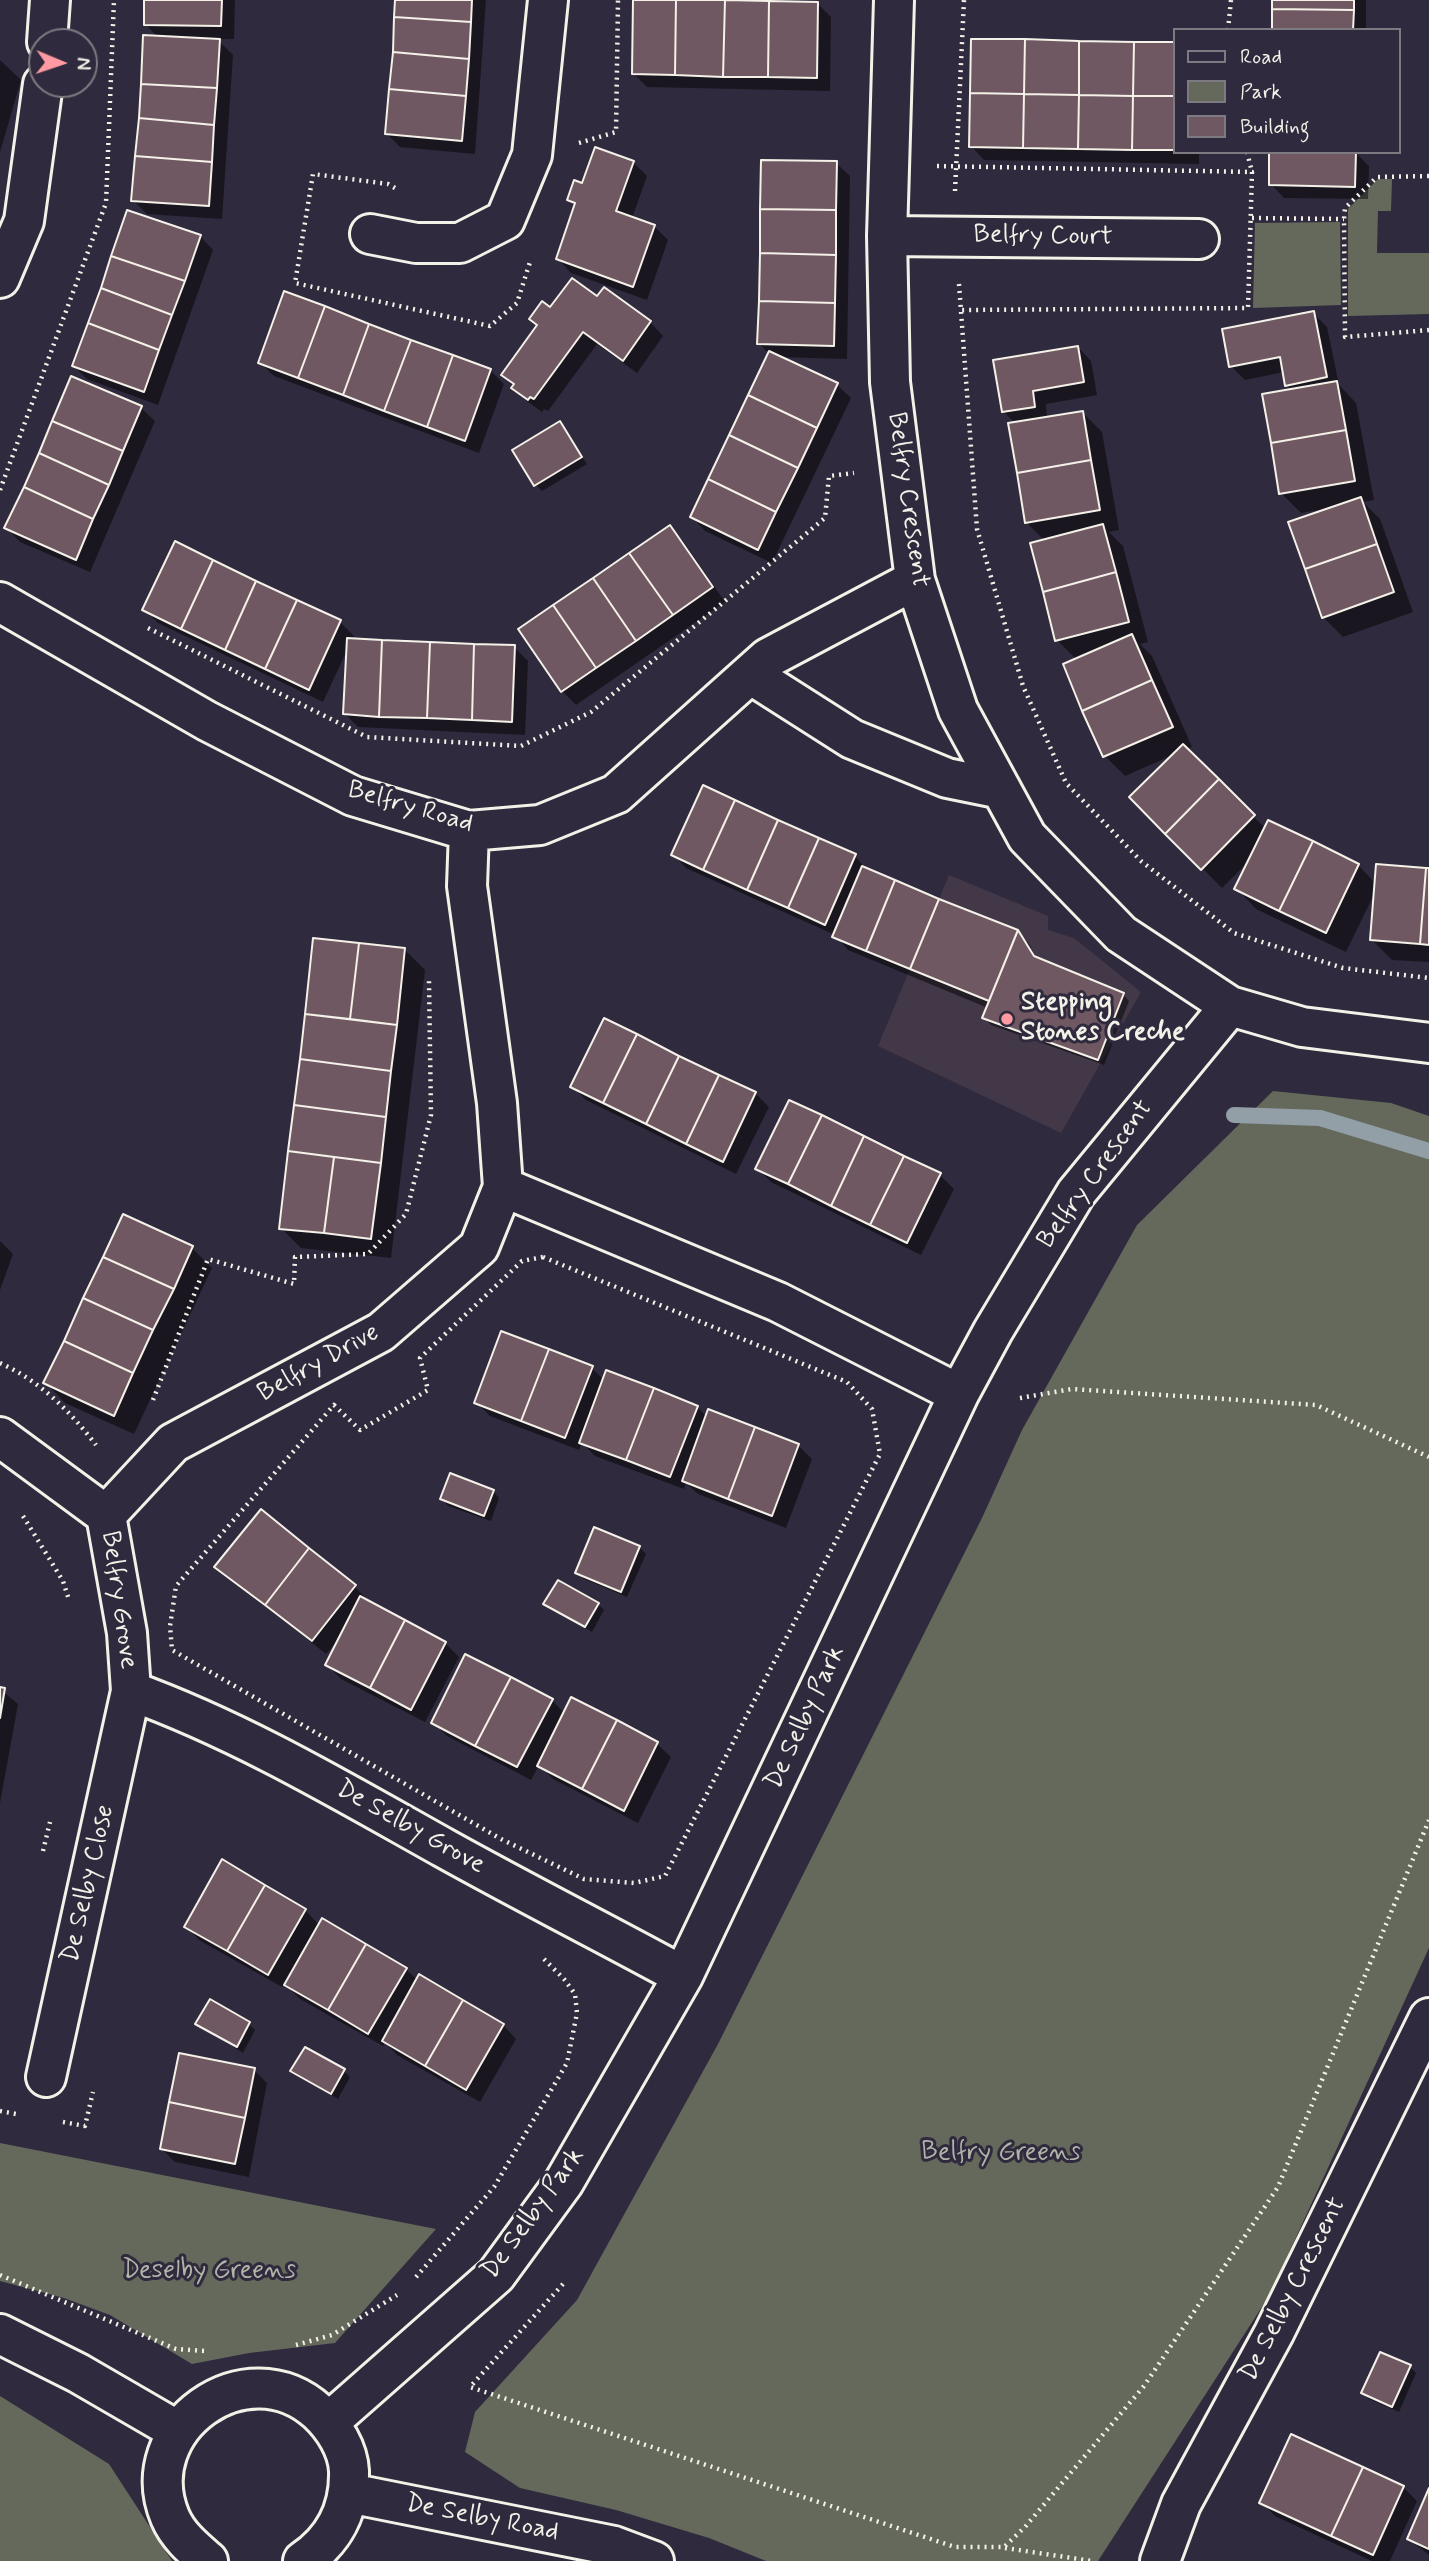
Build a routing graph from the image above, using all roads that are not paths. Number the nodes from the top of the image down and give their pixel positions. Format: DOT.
graph roads {
  1 [pos="50,0"];
  2 [pos="548,0"];
  3 [pos="894,0"];
  4 [pos="48,28"];
  5 [pos="41,98"];
  6 [pos="370,233"];
  7 [pos="887,236"];
  8 [pos="1199,239"];
  9 [pos="0,278"];
  10 [pos="915,580"];
  11 [pos="0,602"];
  12 [pos="750,674"];
  13 [pos="1001,789"];
  14 [pos="470,831"];
  15 [pos="1230,1006"];
  16 [pos="1429,1043"];
  17 [pos="503,1186"];
  18 [pos="959,1394"];
  19 [pos="0,1437"];
  20 [pos="106,1515"];
  21 [pos="131,1691"];
  22 [pos="683,1976"];
  23 [pos="1429,2018"];
  24 [pos="46,2077"];
  25 [pos="0,2334"];
  26 [pos="329,2422"];
  27 [pos="178,2431"];
  28 [pos="349,2493"];
  29 [pos="611,2554"];
  30 [pos="208,2561"];
  31 [pos="303,2561"];
  32 [pos="654,2561"];
  33 [pos="1160,2561"];
  1 -- 4 [label="street"];
  2 -- 6 [label="street"];
  3 -- 7 [label="street, Belfry Crescent"];
  5 -- 9 [label="street"];
  7 -- 8 [label="street, Belfry Court"];
  7 -- 10 [label="street, Belfry Crescent"];
  10 -- 12 [label="street, Belfry Road"];
  10 -- 13 [label="street, Belfry Crescent"];
  11 -- 14 [label="street, Belfry Road"];
  12 -- 13 [label="street"];
  12 -- 14 [label="street, Belfry Road"];
  13 -- 15 [label="street, Belfry Crescent"];
  14 -- 17 [label="street"];
  15 -- 16 [label="street, Belfry Crescent"];
  15 -- 18 [label="street, Belfry Crescent"];
  17 -- 18 [label="street"];
  17 -- 20 [label="street, Belfry Drive"];
  18 -- 22 [label="street, De Selby Park"];
  19 -- 20 [label="street, Belfry Grove"];
  20 -- 21 [label="street, Belfry Grove"];
  21 -- 22 [label="street, De Selby Grove"];
  21 -- 24 [label="street, De Selby Close"];
  22 -- 26 [label="street, De Selby Park"];
  23 -- 33 [label="street, De Selby Crescent"];
  25 -- 27 [label="street"];
  26 -- 27 [label="street"];
  26 -- 28 [label="street"];
  27 -- 30 [label="street"];
  28 -- 29 [label="street, De Selby Road"];
  28 -- 31 [label="street"];
  29 -- 32 [label="street, De Selby Road"];
}
